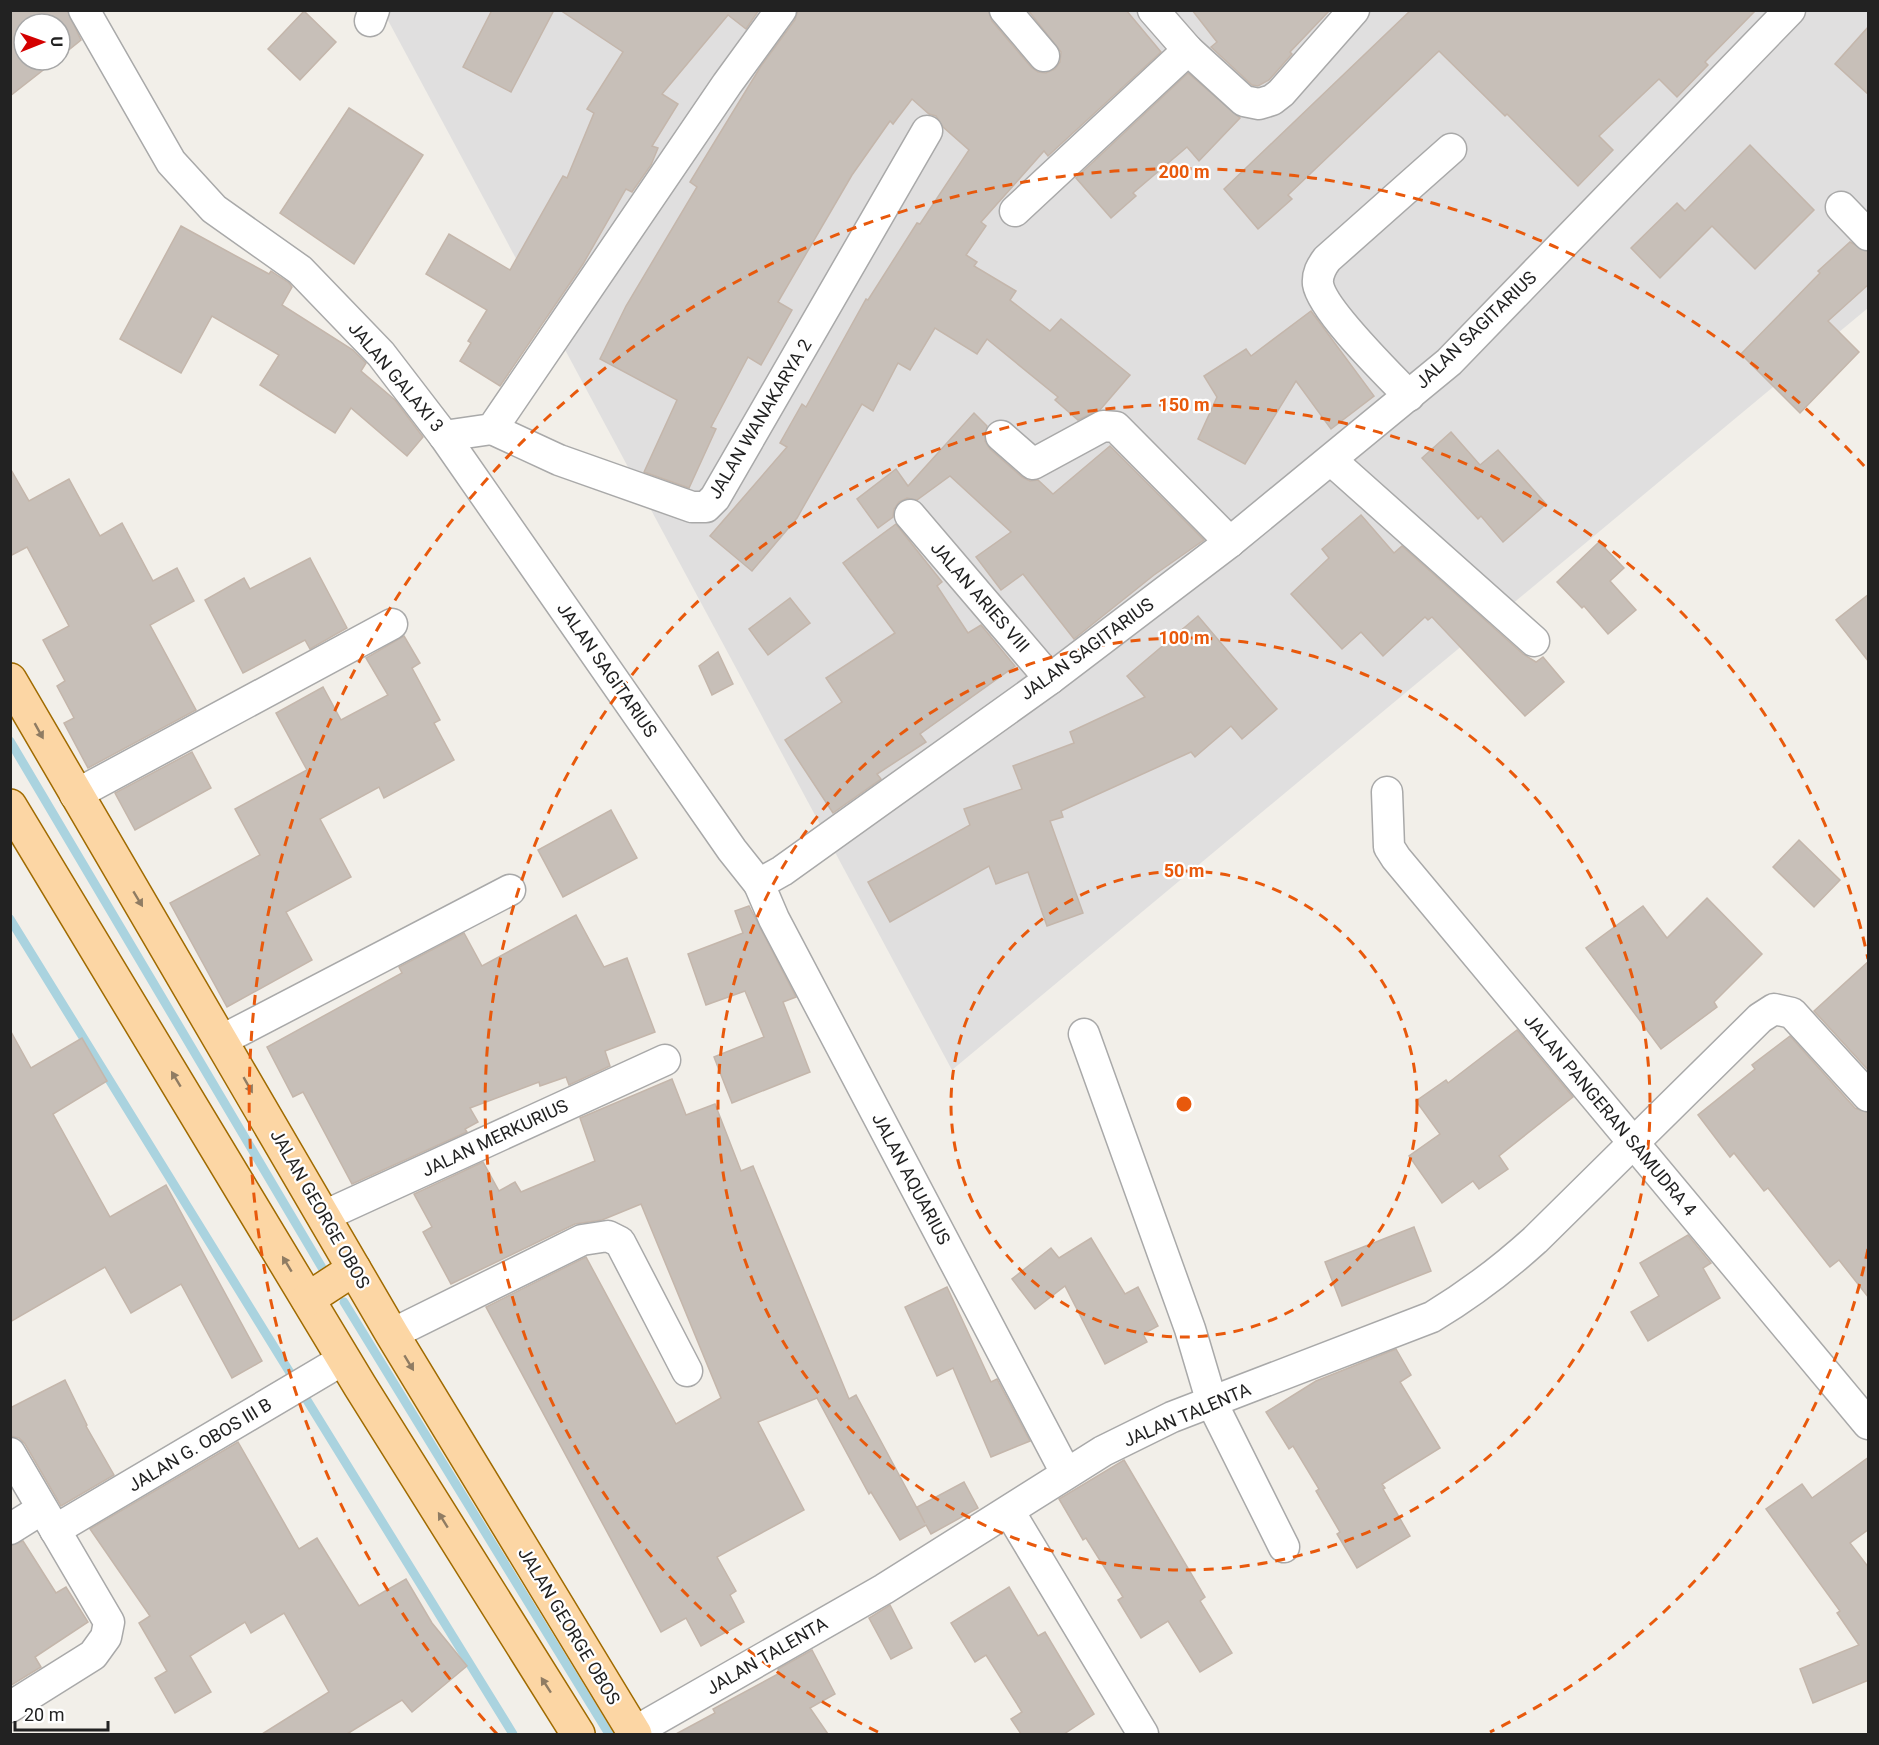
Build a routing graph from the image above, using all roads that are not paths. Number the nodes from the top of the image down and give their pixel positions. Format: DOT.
graph roads {
  1 [pos="84,10"];
  2 [pos="781,10"];
  3 [pos="1005,10"];
  4 [pos="1153,10"];
  5 [pos="1354,10"];
  6 [pos="1790,10"];
  7 [pos="1188,50"];
  8 [pos="1044,56"];
  9 [pos="927,131"];
  10 [pos="1451,149"];
  11 [pos="1841,207"];
  12 [pos="1015,211"];
  13 [pos="1869,235"];
  14 [pos="1409,396"];
  15 [pos="492,429"];
  16 [pos="444,436"];
  17 [pos="1001,436"];
  18 [pos="1331,460"];
  19 [pos="910,515"];
  20 [pos="1230,542"];
  21 [pos="392,624"];
  22 [pos="1534,641"];
  23 [pos="1050,679"];
  24 [pos="10,680"];
  25 [pos="1387,792"];
  26 [pos="75,795"];
  27 [pos="10,806"];
  28 [pos="759,884"];
  29 [pos="510,891"];
  30 [pos="1084,1034"];
  31 [pos="222,1040"];
  32 [pos="665,1060"];
  33 [pos="1869,1096"];
  34 [pos="1634,1143"];
  35 [pos="324,1216"];
  36 [pos="354,1269"];
  37 [pos="308,1299"];
  38 [pos="392,1335"];
  39 [pos="344,1359"];
  40 [pos="687,1371"];
  41 [pos="1212,1403"];
  42 [pos="1865,1414"];
  43 [pos="10,1453"];
  44 [pos="1066,1473"];
  45 [pos="1009,1511"];
  46 [pos="48,1520"];
  47 [pos="10,1529"];
  48 [pos="1284,1547"];
  49 [pos="10,1707"];
  50 [pos="635,1733"];
  51 [pos="578,1734"];
  52 [pos="1143,1734"];
  1 -- 16 [label="street, JALAN GALAXI 3"];
  2 -- 15 [label="street"];
  3 -- 8 [label="street"];
  4 -- 7 [label="street"];
  5 -- 7 [label="street"];
  6 -- 14 [label="street, JALAN SAGITARIUS"];
  7 -- 12 [label="street"];
  9 -- 15 [label="street, JALAN WANAKARYA 2"];
  10 -- 14 [label="street"];
  11 -- 13 [label="street"];
  14 -- 18 [label="street, JALAN SAGITARIUS"];
  15 -- 16 [label="street, JALAN GALAXI 3"];
  16 -- 28 [label="street, JALAN SAGITARIUS"];
  17 -- 20 [label="street"];
  18 -- 20 [label="street, JALAN SAGITARIUS"];
  18 -- 22 [label="street"];
  19 -- 23 [label="street, JALAN ARIES VIII"];
  20 -- 23 [label="street, JALAN SAGITARIUS"];
  21 -- 26 [label="street"];
  23 -- 28 [label="street, JALAN SAGITARIUS"];
  24 -- 26 [label="main road, JALAN GEORGE OBOS, one-way"];
  25 -- 34 [label="street, JALAN PANGERAN SAMUDRA 4"];
  26 -- 31 [label="main road, JALAN GEORGE OBOS, one-way"];
  37 -- 27 [label="main road, one-way"];
  28 -- 44 [label="street, JALAN AQUARIUS"];
  29 -- 31 [label="street"];
  30 -- 41 [label="street"];
  31 -- 35 [label="main road, JALAN GEORGE OBOS, one-way"];
  32 -- 35 [label="street, JALAN MERKURIUS"];
  33 -- 34 [label="street, JALAN TALENTA"];
  34 -- 41 [label="street, JALAN TALENTA"];
  34 -- 42 [label="street, JALAN PANGERAN SAMUDRA 4"];
  35 -- 36 [label="main road, JALAN GEORGE OBOS"];
  36 -- 37 [label="main road"];
  36 -- 38 [label="main road, JALAN GEORGE OBOS"];
  37 -- 39 [label="main road"];
  38 -- 40 [label="street"];
  38 -- 50 [label="main road, JALAN GEORGE OBOS, one-way"];
  39 -- 46 [label="street, JALAN G. OBOS III B"];
  51 -- 39 [label="main road, one-way"];
  41 -- 44 [label="street, JALAN TALENTA"];
  41 -- 48 [label="street"];
  43 -- 46 [label="street"];
  44 -- 45 [label="street, JALAN TALENTA"];
  45 -- 50 [label="street, JALAN TALENTA"];
  45 -- 52 [label="street"];
  46 -- 47 [label="street, JALAN G. OBOS III B"];
  46 -- 49 [label="street"];
}
